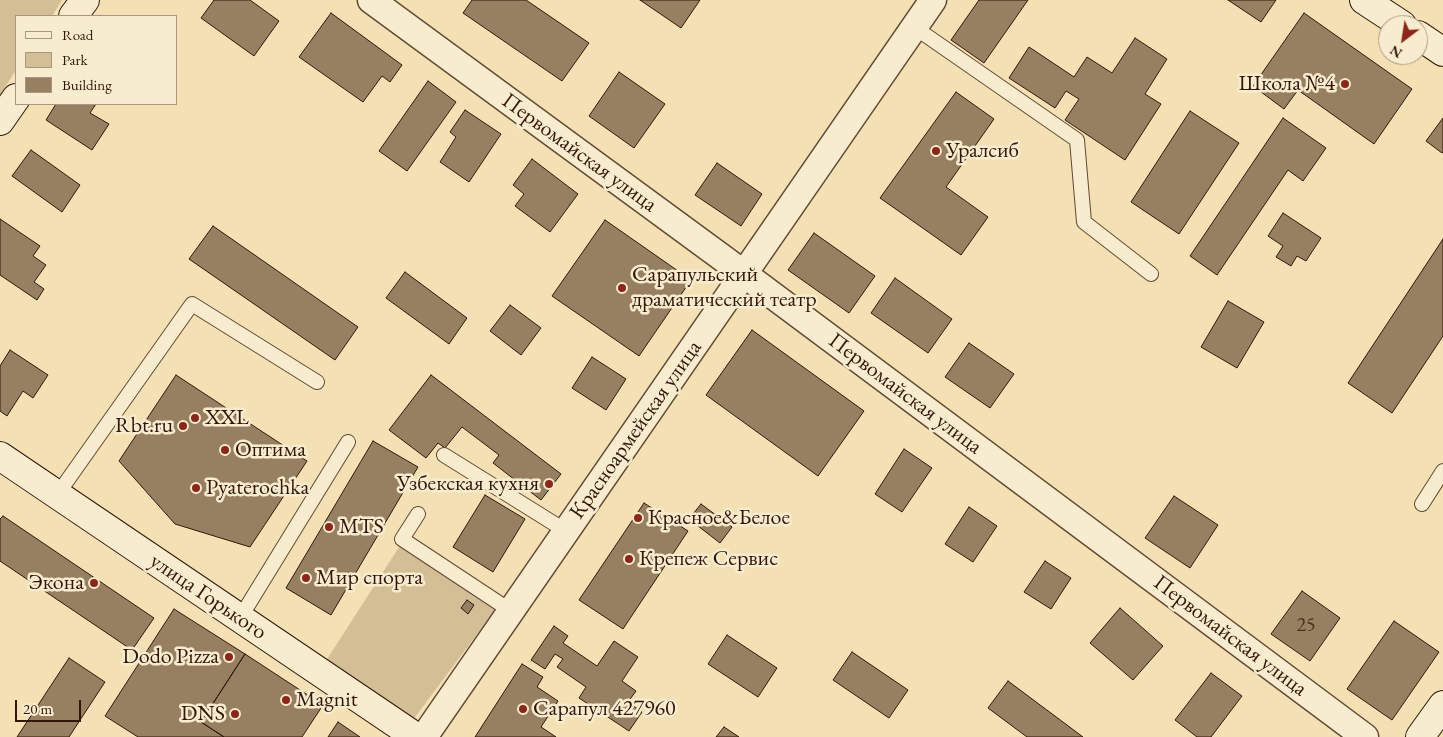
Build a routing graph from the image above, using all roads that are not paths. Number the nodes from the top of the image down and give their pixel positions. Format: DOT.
graph roads {
  1 [pos="85,0"];
  2 [pos="371,0"];
  3 [pos="933,0"];
  4 [pos="1364,0"];
  5 [pos="74,15"];
  6 [pos="1387,15"];
  7 [pos="914,27"];
  8 [pos="1428,42"];
  9 [pos="1443,52"];
  10 [pos="15,99"];
  11 [pos="0,121"];
  12 [pos="744,274"];
  13 [pos="1150,274"];
  14 [pos="317,382"];
  15 [pos="348,442"];
  16 [pos="444,455"];
  17 [pos="0,456"];
  18 [pos="1443,471"];
  19 [pos="57,495"];
  20 [pos="1422,504"];
  21 [pos="418,514"];
  22 [pos="566,531"];
  23 [pos="511,611"];
  24 [pos="240,618"];
  25 [pos="1443,705"];
  26 [pos="416,737"];
  27 [pos="424,737"];
  28 [pos="1365,737"];
  29 [pos="1420,737"];
  1 -- 5 [label="street"];
  2 -- 12 [label="street, Первомайская улица"];
  3 -- 7 [label="street, Красноармейская улица"];
  4 -- 6 [label="street"];
  7 -- 12 [label="street, Красноармейская улица"];
  7 -- 13 [label="lane"];
  8 -- 9 [label="street"];
  10 -- 11 [label="street"];
  12 -- 22 [label="street, Красноармейская улица"];
  12 -- 28 [label="street, Первомайская улица"];
  14 -- 19 [label="lane"];
  15 -- 24 [label="lane"];
  16 -- 22 [label="lane"];
  17 -- 19 [label="street, улица Горького"];
  18 -- 20 [label="lane"];
  19 -- 24 [label="street, улица Горького"];
  21 -- 23 [label="lane"];
  22 -- 23 [label="street, Красноармейская улица"];
  23 -- 27 [label="street, Красноармейская улица"];
  24 -- 26 [label="street, улица Горького"];
  25 -- 29 [label="street"];
}
